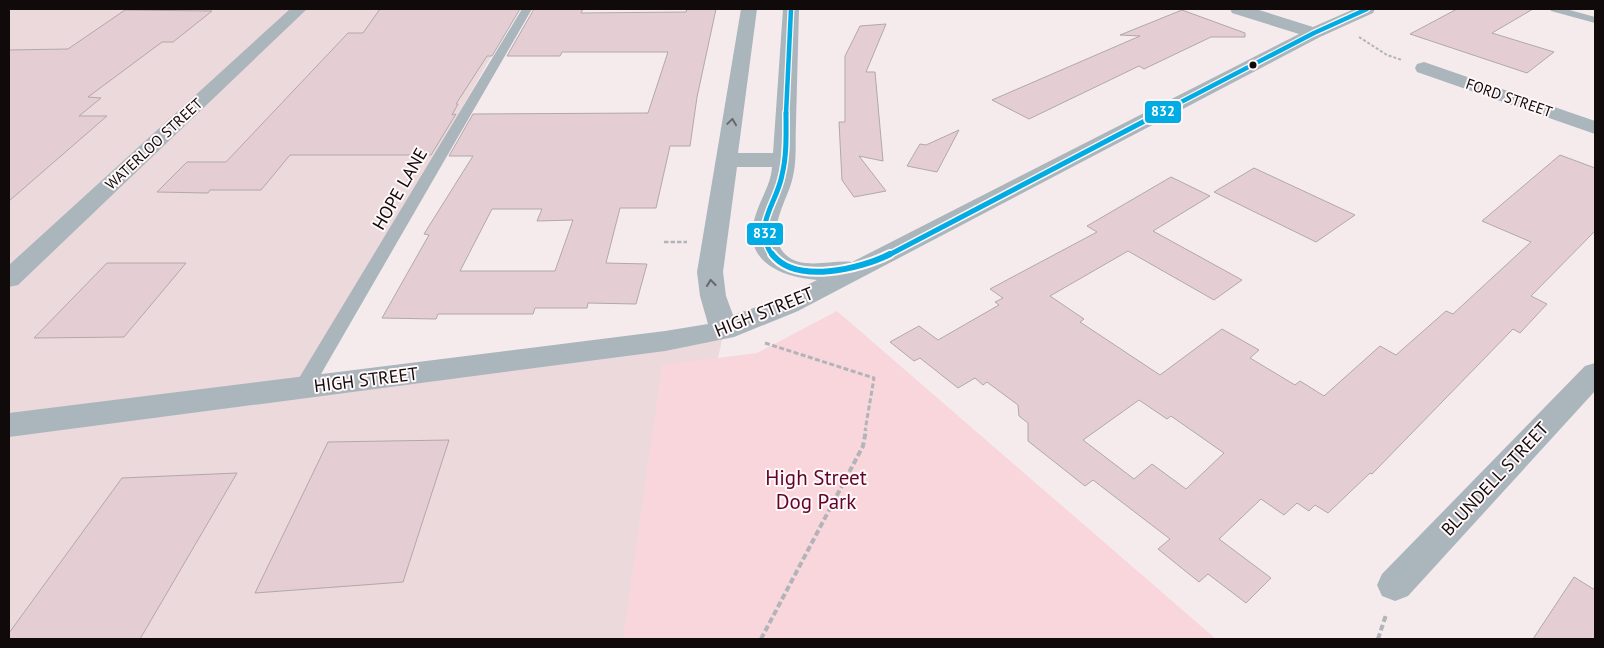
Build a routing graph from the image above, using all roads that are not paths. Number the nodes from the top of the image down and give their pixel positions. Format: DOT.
graph roads {
  1 [pos="299,9"];
  2 [pos="527,9"];
  3 [pos="749,9"];
  4 [pos="791,9"];
  5 [pos="1238,9"];
  6 [pos="1367,9"];
  7 [pos="1555,9"];
  8 [pos="1595,20"];
  9 [pos="1314,33"];
  10 [pos="1424,68"];
  11 [pos="1595,128"];
  12 [pos="726,160"];
  13 [pos="784,160"];
  14 [pos="873,262"];
  15 [pos="9,279"];
  16 [pos="724,330"];
  17 [pos="1595,372"];
  18 [pos="304,388"];
  19 [pos="9,425"];
  20 [pos="1395,586"];
  1 -- 15 [label="street, WATERLOO STREET"];
  2 -- 18 [label="lane, HOPE LANE"];
  12 -- 3 [label="street, one-way"];
  4 -- 13 [label="street"];
  5 -- 9 [label="street"];
  6 -- 9 [label="street, HIGH STREET"];
  7 -- 8 [label="lane"];
  9 -- 14 [label="street, HIGH STREET"];
  10 -- 11 [label="street, FORD STREET"];
  12 -- 13 [label="street"];
  16 -- 12 [label="street, one-way"];
  13 -- 14 [label="street"];
  14 -- 16 [label="street, HIGH STREET"];
  16 -- 18 [label="street, HIGH STREET"];
  17 -- 20 [label="street, BLUNDELL STREET"];
  18 -- 19 [label="street, HIGH STREET"];
}
